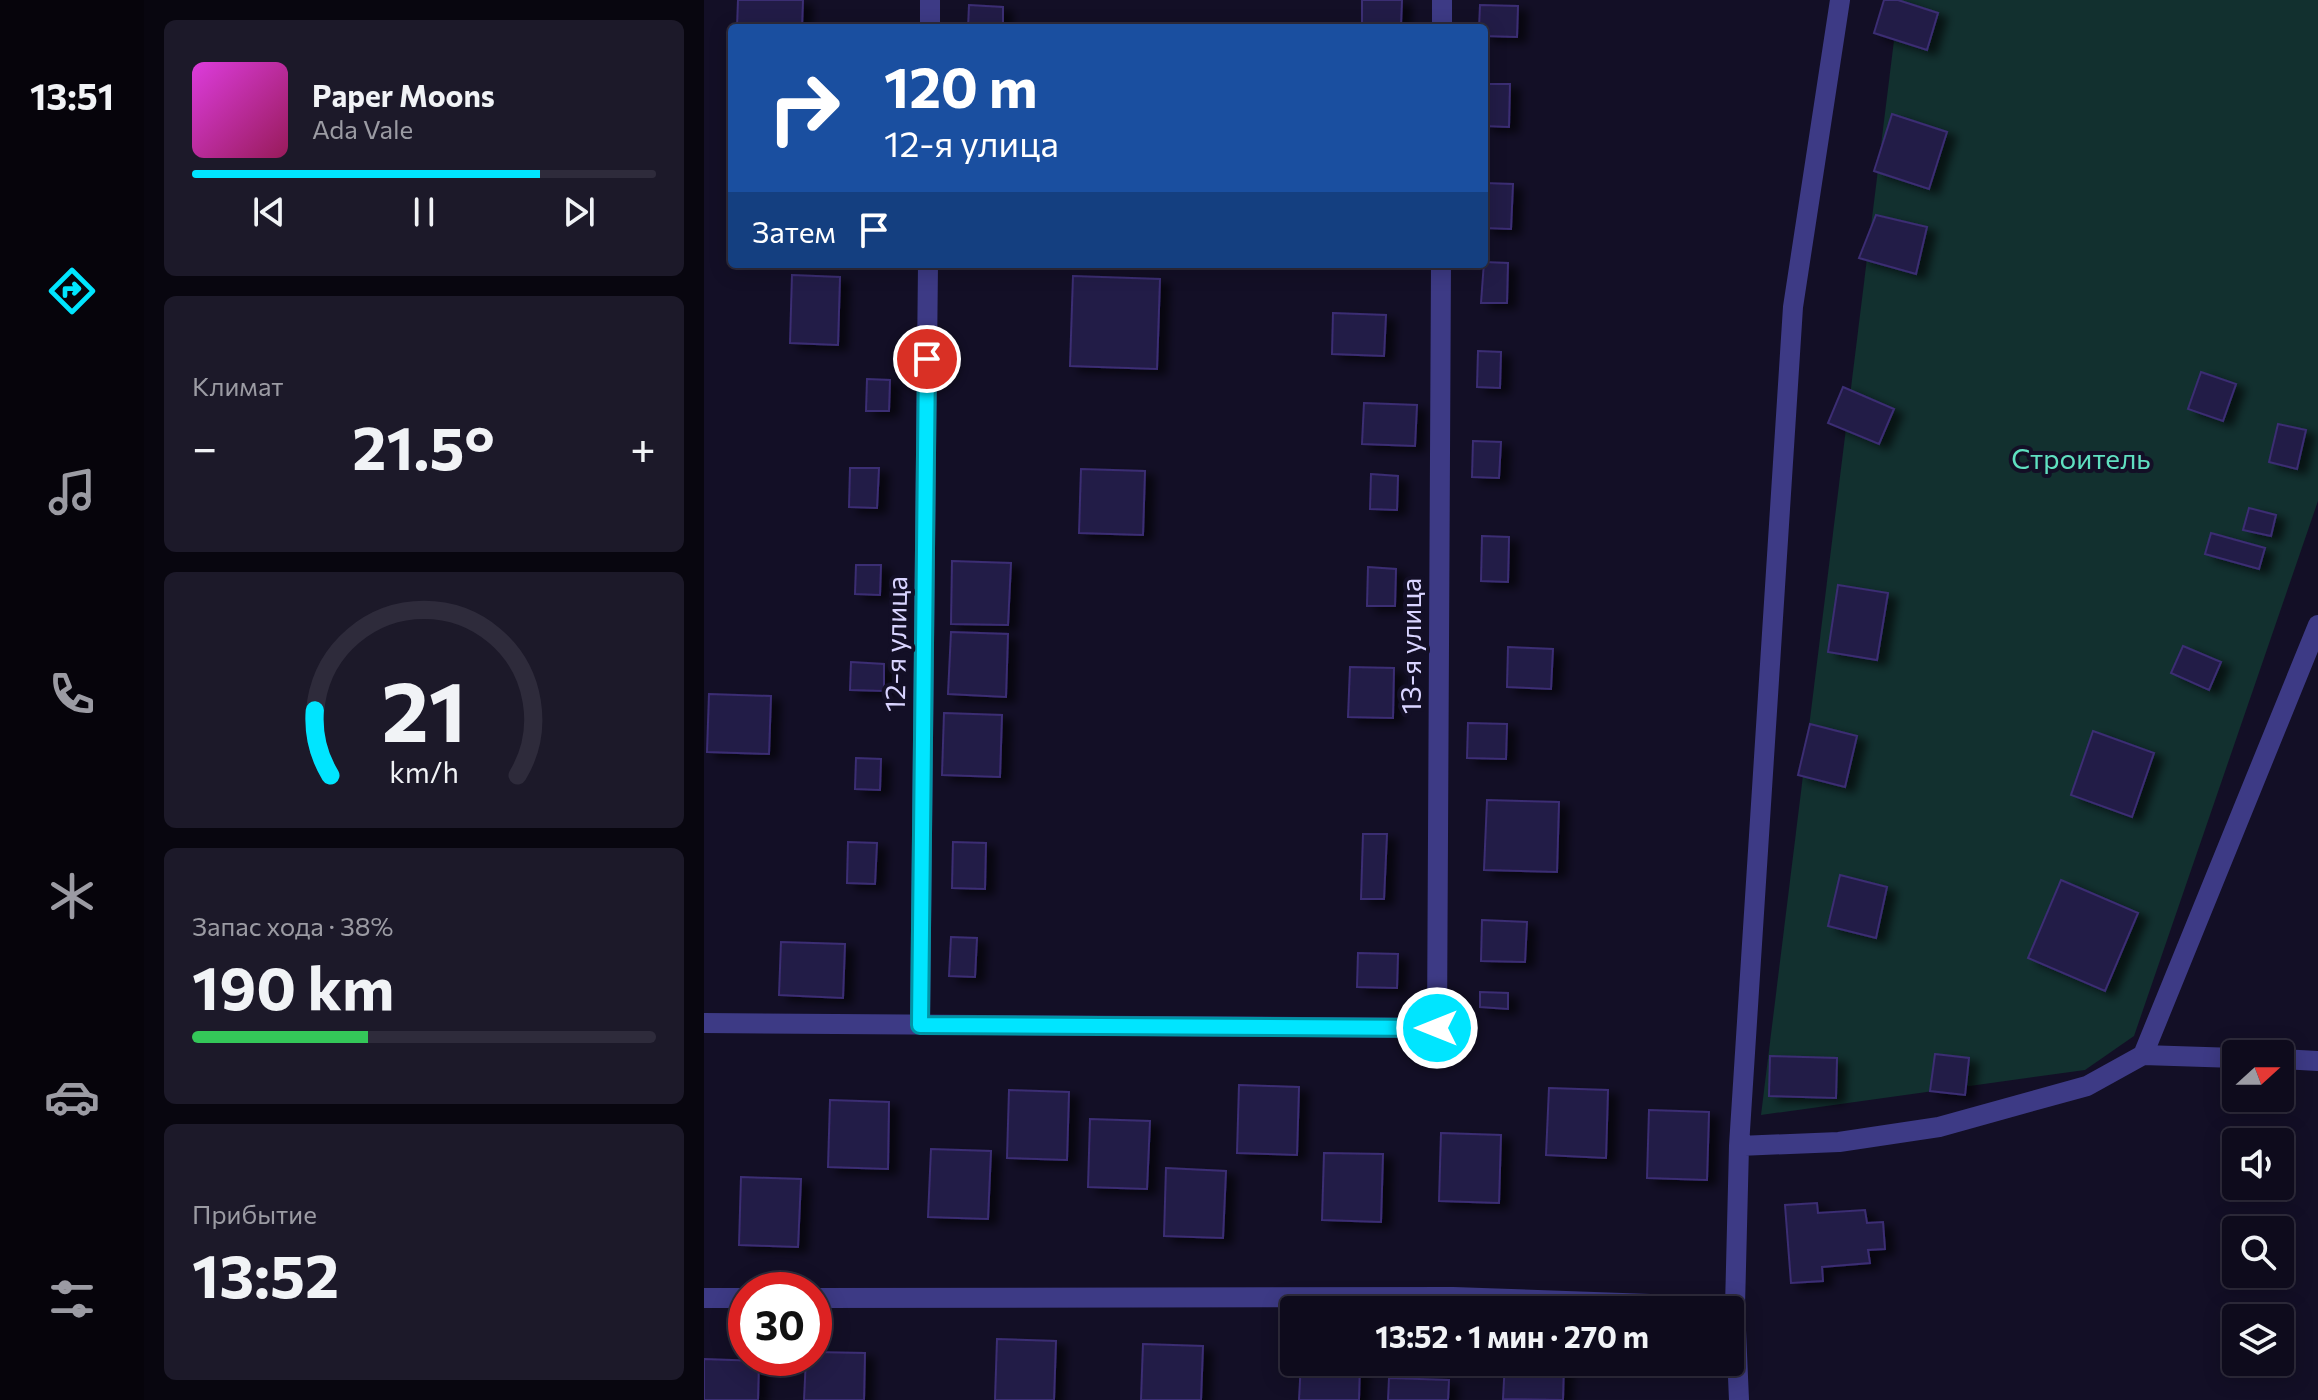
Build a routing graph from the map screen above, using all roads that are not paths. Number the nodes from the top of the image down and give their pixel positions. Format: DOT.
graph roads {
  1 [pos="930,0"];
  2 [pos="1442,0"];
  3 [pos="1840,0"];
  4 [pos="930,24"];
  5 [pos="1442,24"];
  6 [pos="928,268"];
  7 [pos="1441,268"];
  8 [pos="2318,625"];
  9 [pos="704,1023"];
  10 [pos="920,1025"];
  11 [pos="2143,1055"];
  12 [pos="2222,1058"];
  13 [pos="2294,1060"];
  14 [pos="2318,1061"];
  15 [pos="1739,1146"];
  16 [pos="1735,1296"];
  17 [pos="1280,1297"];
  18 [pos="704,1298"];
  19 [pos="728,1298"];
  20 [pos="832,1298"];
  21 [pos="1738,1376"];
  22 [pos="1739,1400"];
  1 -- 4 [label="street"];
  2 -- 5 [label="street"];
  3 -- 15 [label="street"];
  6 -- 10 [label="street, 12-я улица"];
  7 -- 10 [label="street, 13-я улица"];
  8 -- 11 [label="street"];
  9 -- 10 [label="street"];
  11 -- 12 [label="street"];
  11 -- 15 [label="street"];
  13 -- 14 [label="street"];
  15 -- 16 [label="street"];
  17 -- 20 [label="street"];
  18 -- 19 [label="street"];
  21 -- 22 [label="street"];
}
